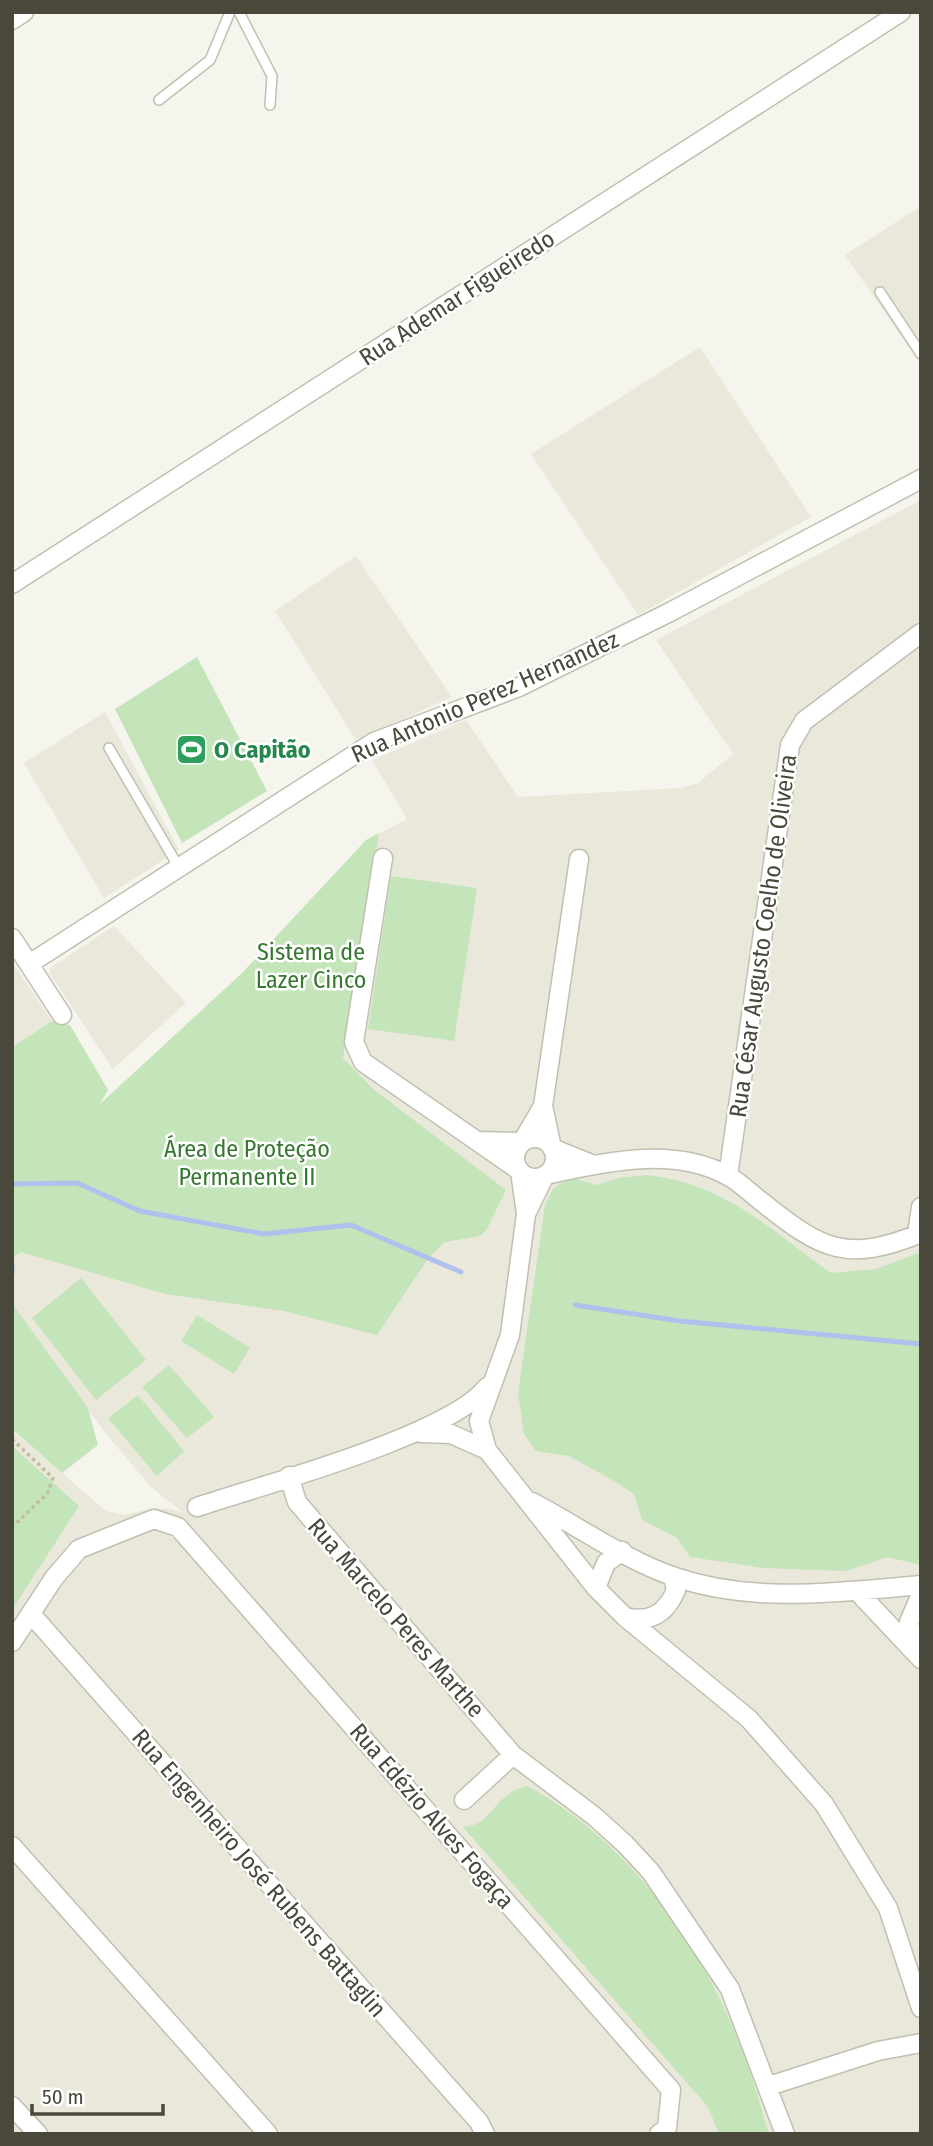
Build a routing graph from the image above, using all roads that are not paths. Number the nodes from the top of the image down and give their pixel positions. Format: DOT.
graph roads {
  1 [pos="24,12"];
  2 [pos="230,12"];
  3 [pos="239,12"];
  4 [pos="901,12"];
  5 [pos="12,20"];
  6 [pos="159,100"];
  7 [pos="270,105"];
  8 [pos="880,292"];
  9 [pos="921,354"];
  10 [pos="921,479"];
  11 [pos="12,584"];
  12 [pos="921,633"];
  13 [pos="109,748"];
  14 [pos="383,858"];
  15 [pos="579,859"];
  16 [pos="178,866"];
  17 [pos="12,938"];
  18 [pos="29,964"];
  19 [pos="62,1015"];
  20 [pos="544,1106"];
  21 [pos="478,1140"];
  22 [pos="522,1142"];
  23 [pos="552,1148"];
  24 [pos="594,1165"];
  25 [pos="520,1171"];
  26 [pos="545,1175"];
  27 [pos="728,1175"];
  28 [pos="921,1207"];
  29 [pos="526,1214"];
  30 [pos="919,1234"];
  31 [pos="494,1378"];
  32 [pos="460,1409"];
  33 [pos="479,1421"];
  34 [pos="411,1434"];
  35 [pos="487,1450"];
  36 [pos="289,1476"];
  37 [pos="529,1500"];
  38 [pos="197,1507"];
  39 [pos="622,1551"];
  40 [pos="673,1576"];
  41 [pos="921,1586"];
  42 [pos="596,1588"];
  43 [pos="857,1591"];
  44 [pos="921,1594"];
  45 [pos="31,1614"];
  46 [pos="625,1617"];
  47 [pos="12,1642"];
  48 [pos="917,1654"];
  49 [pos="513,1755"];
  50 [pos="464,1800"];
  51 [pos="12,1846"];
  52 [pos="921,2008"];
  53 [pos="921,2043"];
  54 [pos="769,2087"];
  55 [pos="12,2106"];
  56 [pos="38,2134"];
  57 [pos="268,2134"];
  58 [pos="485,2134"];
  59 [pos="659,2134"];
  60 [pos="785,2134"];
  1 -- 5 [label="street"];
  2 -- 6 [label="lane"];
  3 -- 7 [label="lane"];
  4 -- 11 [label="street, Rua Ademar Figueiredo"];
  8 -- 9 [label="lane"];
  10 -- 16 [label="street, Rua Antonio Perez Hernandez"];
  12 -- 27 [label="street, Rua César Augusto Coelho de Oliveira"];
  13 -- 16 [label="lane"];
  14 -- 21 [label="street"];
  15 -- 20 [label="street"];
  16 -- 18 [label="street, Rua Antonio Perez Hernandez"];
  17 -- 18 [label="street"];
  18 -- 19 [label="street"];
  20 -- 22 [label="street"];
  20 -- 23 [label="street"];
  21 -- 22 [label="street"];
  21 -- 25 [label="street"];
  22 -- 23 [label="street"];
  22 -- 25 [label="street"];
  23 -- 24 [label="street"];
  23 -- 26 [label="street"];
  24 -- 26 [label="street"];
  24 -- 27 [label="street"];
  25 -- 26 [label="street"];
  25 -- 29 [label="street"];
  26 -- 29 [label="street"];
  27 -- 30 [label="street"];
  28 -- 30 [label="street"];
  29 -- 31 [label="street"];
  31 -- 32 [label="street"];
  31 -- 33 [label="street"];
  32 -- 33 [label="street"];
  32 -- 34 [label="street"];
  33 -- 35 [label="street"];
  34 -- 35 [label="street"];
  34 -- 36 [label="street"];
  35 -- 37 [label="street"];
  36 -- 38 [label="street"];
  36 -- 49 [label="street, Rua Marcelo Peres Marthe"];
  37 -- 39 [label="street"];
  37 -- 42 [label="street"];
  39 -- 40 [label="street"];
  39 -- 42 [label="street"];
  40 -- 43 [label="street"];
  40 -- 46 [label="street"];
  41 -- 43 [label="street"];
  42 -- 46 [label="street"];
  43 -- 48 [label="street"];
  44 -- 48 [label="street"];
  45 -- 47 [label="street"];
  45 -- 58 [label="street, Rua Engenheiro José Rubens Battaglin"];
  45 -- 59 [label="street, Rua Edézio Alves Fogaça"];
  46 -- 52 [label="street"];
  49 -- 50 [label="street"];
  49 -- 54 [label="street, Rua Marcelo Peres Marthe"];
  51 -- 57 [label="street"];
  53 -- 54 [label="street"];
  54 -- 60 [label="street, Rua Marcelo Peres Marthe"];
  55 -- 56 [label="street"];
}
